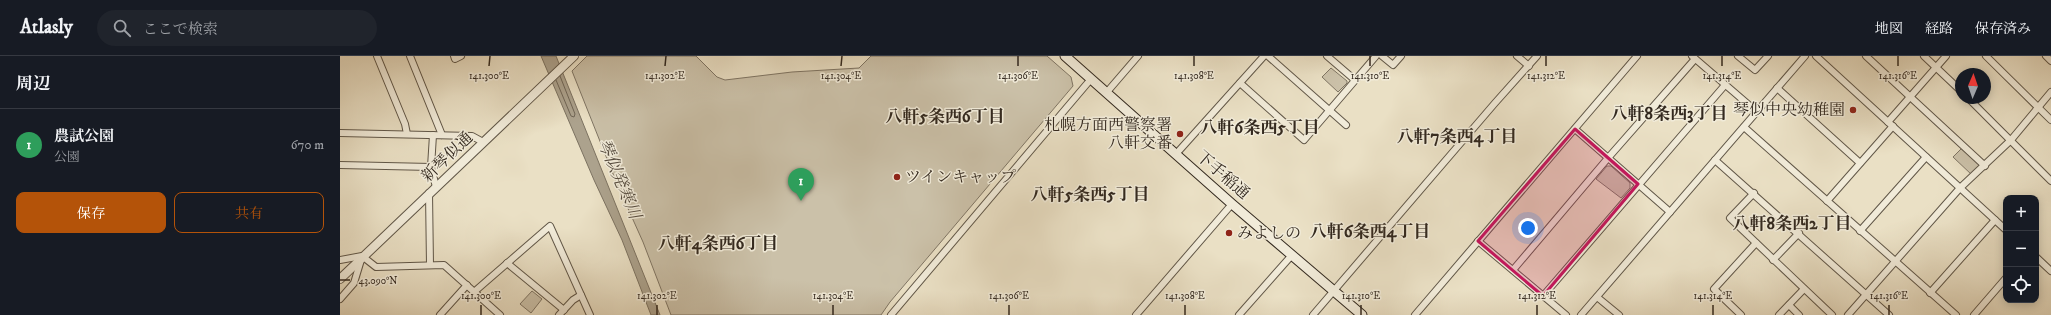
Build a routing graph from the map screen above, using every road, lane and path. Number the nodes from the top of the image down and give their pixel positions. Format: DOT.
graph roads {
  1 [pos="377,56"];
  2 [pos="410,56"];
  3 [pos="454,56"];
  4 [pos="461,56"];
  5 [pos="574,56"];
  6 [pos="1065,56"];
  7 [pos="1138,56"];
  8 [pos="1264,56"];
  9 [pos="1268,56"];
  10 [pos="1327,56"];
  11 [pos="1376,56"];
  12 [pos="1382,56"];
  13 [pos="1401,56"];
  14 [pos="1517,56"];
  15 [pos="1537,56"];
  16 [pos="1637,56"];
  17 [pos="1738,56"];
  18 [pos="1768,56"];
  19 [pos="1816,56"];
  20 [pos="1866,56"];
  21 [pos="1924,56"];
  22 [pos="1946,56"];
  23 [pos="1986,56"];
  24 [pos="2046,56"];
  25 [pos="1694,57"];
  26 [pos="1802,57"];
  27 [pos="2051,61"];
  28 [pos="1529,66"];
  29 [pos="1936,67"];
  30 [pos="1091,78"];
  31 [pos="1356,80"];
  32 [pos="1240,83"];
  33 [pos="1725,85"];
  34 [pos="1955,85"];
  35 [pos="1777,88"];
  36 [pos="1107,92"];
  37 [pos="2051,92"];
  38 [pos="1910,96"];
  39 [pos="1974,104"];
  40 [pos="2038,106"];
  41 [pos="1329,111"];
  42 [pos="1757,112"];
  43 [pos="2051,120"];
  44 [pos="1888,122"];
  45 [pos="1346,125"];
  46 [pos="1893,126"];
  47 [pos="1744,127"];
  48 [pos="1575,129"];
  49 [pos="340,133"];
  50 [pos="406,134"];
  51 [pos="433,135"];
  52 [pos="442,135"];
  53 [pos="2011,140"];
  54 [pos="483,142"];
  55 [pos="1176,154"];
  56 [pos="1926,157"];
  57 [pos="1608,158"];
  58 [pos="1715,160"];
  59 [pos="1860,163"];
  60 [pos="340,165"];
  61 [pos="1985,166"];
  62 [pos="431,167"];
  63 [pos="2051,180"];
  64 [pos="1638,184"];
  65 [pos="436,187"];
  66 [pos="1960,188"];
  67 [pos="429,193"];
  68 [pos="1754,193"];
  69 [pos="1827,201"];
  70 [pos="1232,204"];
  71 [pos="1670,212"];
  72 [pos="1996,220"];
  73 [pos="2003,227"];
  74 [pos="1860,231"];
  75 [pos="1799,233"];
  76 [pos="1478,241"];
  77 [pos="1756,243"];
  78 [pos="1292,255"];
  79 [pos="362,256"];
  80 [pos="340,260"];
  81 [pos="1774,260"];
  82 [pos="2039,260"];
  83 [pos="1893,261"];
  84 [pos="507,263"];
  85 [pos="430,265"];
  86 [pos="1513,270"];
  87 [pos="2051,271"];
  88 [pos="340,279"];
  89 [pos="2003,281"];
  90 [pos="467,285"];
  91 [pos="1804,289"];
  92 [pos="1334,291"];
  93 [pos="474,292"];
  94 [pos="1930,292"];
  95 [pos="1867,294"];
  96 [pos="581,295"];
  97 [pos="1543,296"];
  98 [pos="1597,297"];
  99 [pos="340,299"];
  100 [pos="1789,305"];
  101 [pos="493,313"];
  102 [pos="561,313"];
  103 [pos="440,315"];
  104 [pos="500,315"];
  105 [pos="590,315"];
  106 [pos="891,315"];
  107 [pos="1136,315"];
  108 [pos="1239,315"];
  109 [pos="1313,315"];
  110 [pos="1362,315"];
  111 [pos="1415,315"];
  112 [pos="1566,315"];
  113 [pos="1581,315"];
  114 [pos="1619,315"];
  115 [pos="1741,315"];
  116 [pos="1779,315"];
  117 [pos="1799,315"];
  118 [pos="1832,315"];
  119 [pos="1848,315"];
  120 [pos="1889,315"];
  121 [pos="1956,315"];
  122 [pos="1974,315"];
  1 -- 50 [label="street"];
  2 -- 52 [label="street"];
  3 -- 4 [label="street"];
  5 -- 54 [label="street, 新琴似通"];
  6 -- 30 [label="main road, 下手稲通"];
  7 -- 36 [label="street"];
  8 -- 32 [label="street"];
  9 -- 41 [label="street"];
  10 -- 31 [label="street"];
  11 -- 31 [label="street"];
  12 -- 13 [label="street"];
  14 -- 28 [label="street"];
  15 -- 28 [label="street"];
  16 -- 48 [label="street"];
  17 -- 18 [label="street"];
  19 -- 44 [label="street"];
  20 -- 38 [label="street"];
  21 -- 29 [label="street"];
  22 -- 29 [label="street"];
  23 -- 40 [label="street"];
  24 -- 27 [label="street"];
  25 -- 33 [label="street"];
  25 -- 57 [label="street"];
  26 -- 35 [label="street"];
  28 -- 92 [label="street"];
  29 -- 34 [label="street"];
  29 -- 38 [label="street"];
  30 -- 36 [label="main road, 下手稲通"];
  30 -- 106 [label="street"];
  31 -- 41 [label="street"];
  32 -- 41 [label="street"];
  32 -- 55 [label="street"];
  33 -- 42 [label="street"];
  33 -- 64 [label="street"];
  35 -- 42 [label="street"];
  35 -- 59 [label="street"];
  36 -- 55 [label="main road, 下手稲通"];
  37 -- 40 [label="street"];
  38 -- 44 [label="street"];
  38 -- 61 [label="street"];
  39 -- 53 [label="street"];
  40 -- 43 [label="street"];
  40 -- 53 [label="street"];
  41 -- 45 [label="street"];
  42 -- 47 [label="street"];
  44 -- 46 [label="street"];
  46 -- 56 [label="street"];
  46 -- 59 [label="street"];
  47 -- 58 [label="street"];
  47 -- 69 [label="street"];
  48 -- 57 [label="street"];
  48 -- 76 [label="street"];
  49 -- 50 [label="street"];
  50 -- 51 [label="street"];
  51 -- 52 [label="street"];
  51 -- 62 [label="street"];
  52 -- 54 [label="street"];
  53 -- 61 [label="street"];
  53 -- 63 [label="street"];
  54 -- 65 [label="street, 新琴似通"];
  55 -- 70 [label="main road, 下手稲通"];
  56 -- 66 [label="street"];
  56 -- 74 [label="street"];
  57 -- 64 [label="street"];
  57 -- 86 [label="street"];
  58 -- 68 [label="street"];
  58 -- 71 [label="street"];
  59 -- 69 [label="street"];
  60 -- 62 [label="street"];
  61 -- 66 [label="street"];
  62 -- 65 [label="street"];
  64 -- 71 [label="street"];
  64 -- 97 [label="street"];
  65 -- 67 [label="street, 新琴似通"];
  66 -- 72 [label="street"];
  66 -- 83 [label="street"];
  67 -- 79 [label="street, 新琴似通"];
  67 -- 85 [label="street"];
  68 -- 75 [label="street"];
  68 -- 77 [label="street"];
  69 -- 74 [label="street"];
  70 -- 78 [label="main road, 下手稲通"];
  70 -- 107 [label="street"];
  71 -- 98 [label="street"];
  72 -- 73 [label="street"];
  72 -- 94 [label="street"];
  74 -- 83 [label="street"];
  75 -- 81 [label="street"];
  75 -- 95 [label="street"];
  76 -- 86 [label="street"];
  76 -- 111 [label="street"];
  77 -- 81 [label="street"];
  77 -- 115 [label="street"];
  78 -- 92 [label="main road, 下手稲通"];
  78 -- 108 [label="street"];
  79 -- 80 [label="street"];
  79 -- 85 [label="street"];
  79 -- 88 [label="street, 新琴似通"];
  79 -- 99 [label="street"];
  81 -- 91 [label="street"];
  82 -- 87 [label="street"];
  83 -- 94 [label="street"];
  83 -- 95 [label="street"];
  84 -- 93 [label="street"];
  84 -- 96 [label="street"];
  84 -- 102 [label="street"];
  85 -- 90 [label="street"];
  86 -- 97 [label="street"];
  89 -- 122 [label="street"];
  90 -- 93 [label="street"];
  90 -- 103 [label="street"];
  91 -- 100 [label="street"];
  91 -- 118 [label="street"];
  92 -- 109 [label="street"];
  92 -- 110 [label="main road, 下手稲通"];
  93 -- 101 [label="street"];
  94 -- 121 [label="street"];
  95 -- 119 [label="street"];
  95 -- 120 [label="street"];
  96 -- 102 [label="street"];
  96 -- 105 [label="street"];
  97 -- 112 [label="street"];
  98 -- 113 [label="street"];
  98 -- 114 [label="street"];
  100 -- 116 [label="street"];
  100 -- 117 [label="street"];
  101 -- 104 [label="street"];
}
